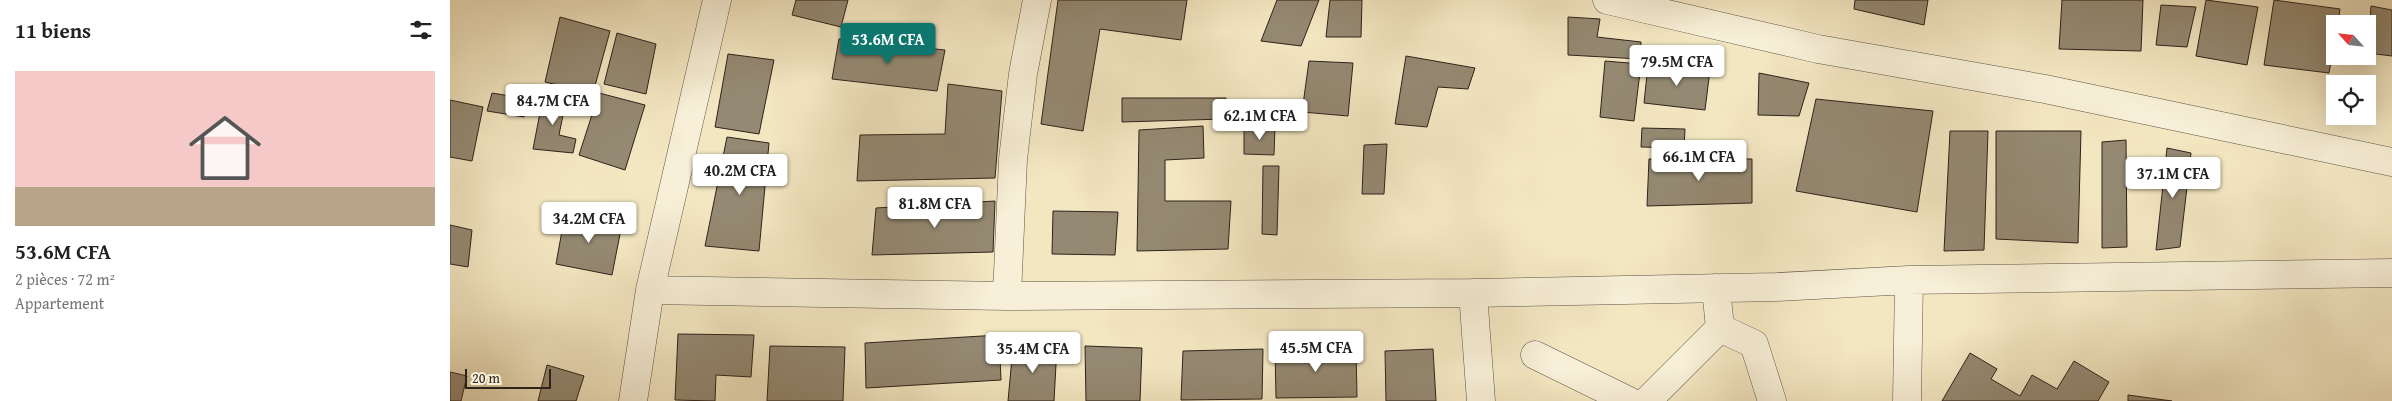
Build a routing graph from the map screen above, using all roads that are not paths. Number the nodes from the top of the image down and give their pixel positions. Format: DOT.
graph roads {
  1 [pos="716,0"];
  2 [pos="1037,0"];
  3 [pos="1607,0"];
  4 [pos="2392,162"];
  5 [pos="2392,273"];
  6 [pos="1909,280"];
  7 [pos="1716,288"];
  8 [pos="650,290"];
  9 [pos="1473,294"];
  10 [pos="1007,296"];
  11 [pos="1720,328"];
  12 [pos="1534,355"];
  13 [pos="632,401"];
  14 [pos="1481,401"];
  15 [pos="1629,401"];
  16 [pos="1647,401"];
  17 [pos="1772,401"];
  18 [pos="1907,401"];
  1 -- 8 [label="street"];
  2 -- 10 [label="street"];
  3 -- 4 [label="street"];
  5 -- 6 [label="street"];
  6 -- 7 [label="street"];
  6 -- 18 [label="street"];
  7 -- 9 [label="street"];
  7 -- 11 [label="street"];
  8 -- 10 [label="street"];
  8 -- 13 [label="street"];
  9 -- 10 [label="street"];
  9 -- 14 [label="street"];
  11 -- 16 [label="street"];
  11 -- 17 [label="street"];
  12 -- 15 [label="street"];
}
